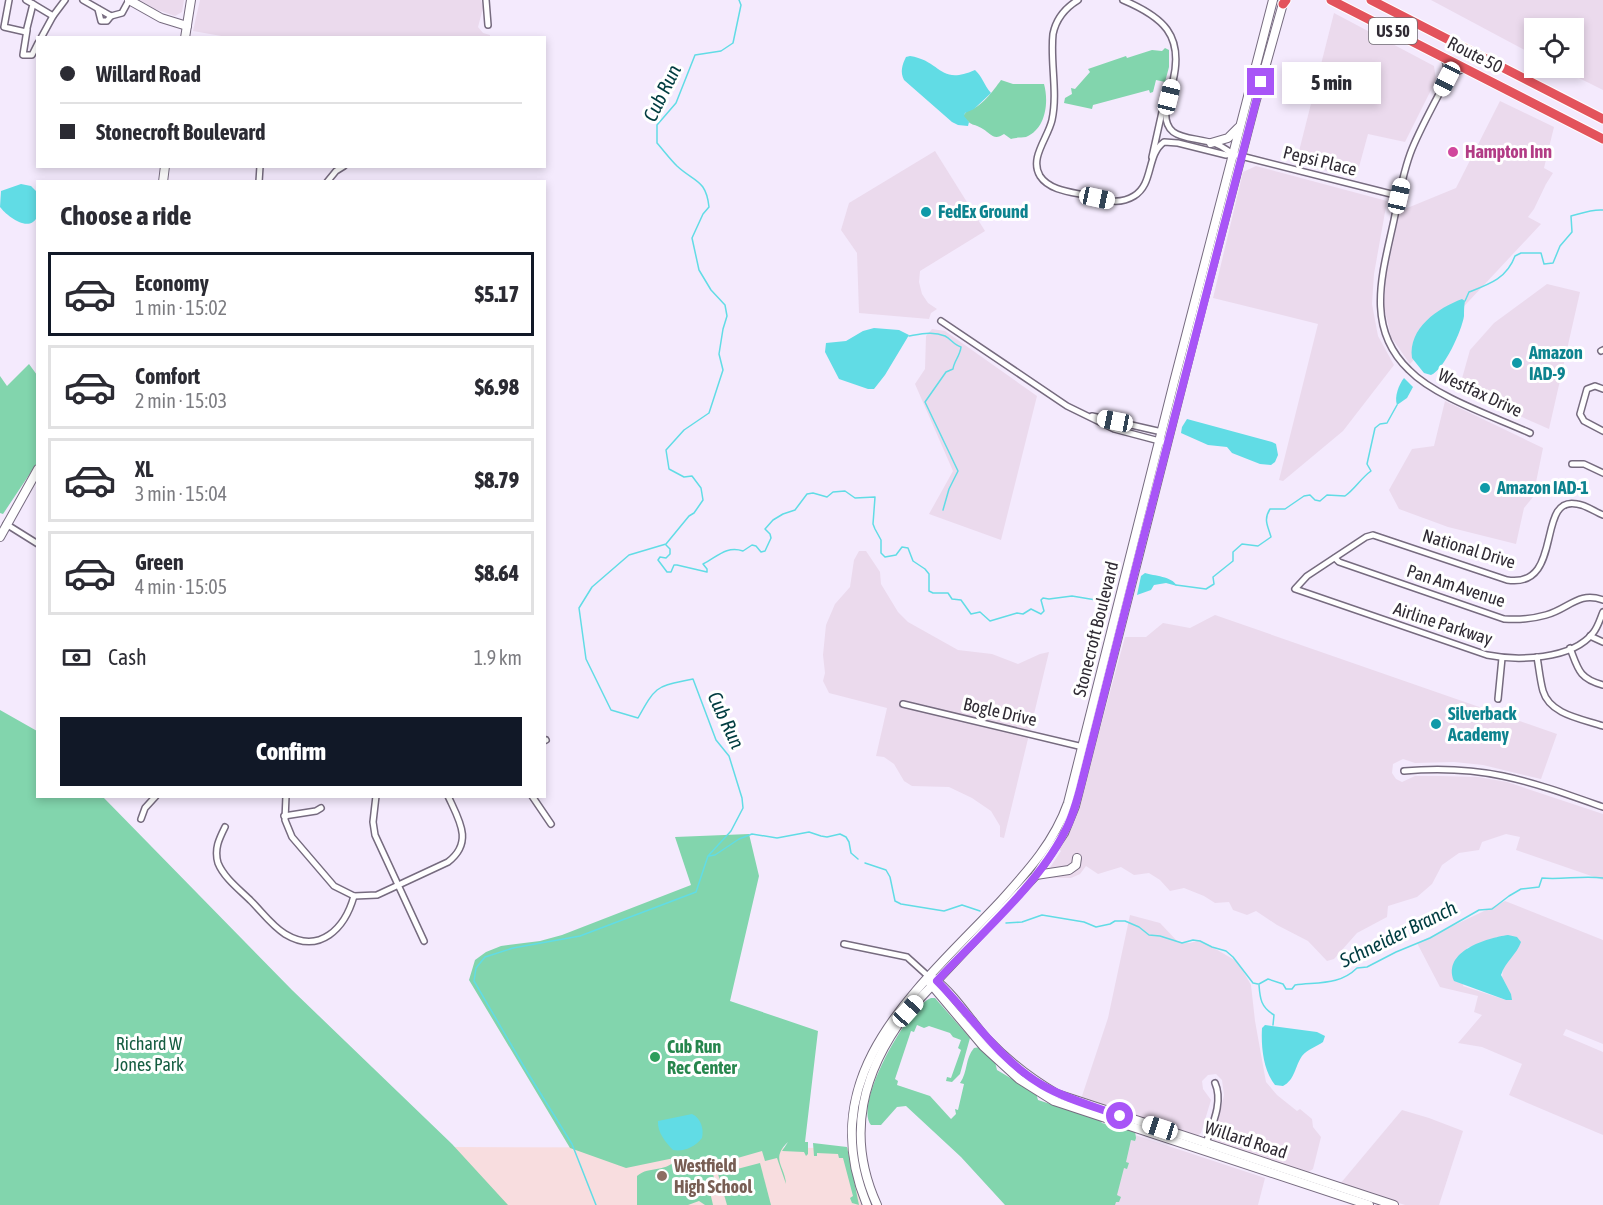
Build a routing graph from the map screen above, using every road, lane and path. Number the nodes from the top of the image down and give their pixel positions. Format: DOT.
graph roads {
  1 [pos="9,0"];
  2 [pos="26,0"];
  3 [pos="64,0"];
  4 [pos="83,0"];
  5 [pos="129,0"];
  6 [pos="191,0"];
  7 [pos="486,0"];
  8 [pos="1078,0"];
  9 [pos="1123,0"];
  10 [pos="1273,0"];
  11 [pos="1331,0"];
  12 [pos="1371,0"];
  13 [pos="1284,1"];
  14 [pos="33,4"];
  15 [pos="53,16"];
  16 [pos="488,25"];
  17 [pos="187,26"];
  18 [pos="27,30"];
  19 [pos="42,36"];
  20 [pos="185,36"];
  21 [pos="36,47"];
  22 [pos="1443,57"];
  23 [pos="1466,68"];
  24 [pos="1447,79"];
  25 [pos="1166,107"];
  26 [pos="1603,118"];
  27 [pos="1240,124"];
  28 [pos="1603,139"];
  29 [pos="1211,143"];
  30 [pos="1237,155"];
  31 [pos="1152,162"];
  32 [pos="341,168"];
  33 [pos="329,180"];
  34 [pos="1399,196"];
  35 [pos="941,321"];
  36 [pos="1603,389"];
  37 [pos="1082,414"];
  38 [pos="1603,431"];
  39 [pos="1165,433"];
  40 [pos="1530,433"];
  41 [pos="1163,442"];
  42 [pos="1572,464"];
  43 [pos="36,472"];
  44 [pos="1603,473"];
  45 [pos="1603,515"];
  46 [pos="6,525"];
  47 [pos="0,537"];
  48 [pos="36,543"];
  49 [pos="1335,558"];
  50 [pos="1295,589"];
  51 [pos="1603,600"];
  52 [pos="1603,612"];
  53 [pos="1590,636"];
  54 [pos="1603,642"];
  55 [pos="1570,648"];
  56 [pos="1538,657"];
  57 [pos="1502,658"];
  58 [pos="1603,685"];
  59 [pos="1498,699"];
  60 [pos="903,705"];
  61 [pos="1603,726"];
  62 [pos="1086,748"];
  63 [pos="1404,771"];
  64 [pos="152,798"];
  65 [pos="286,798"];
  66 [pos="376,798"];
  67 [pos="449,798"];
  68 [pos="533,798"];
  69 [pos="1603,807"];
  70 [pos="321,808"];
  71 [pos="284,816"];
  72 [pos="141,819"];
  73 [pos="551,824"];
  74 [pos="225,827"];
  75 [pos="1077,858"];
  76 [pos="1036,875"];
  77 [pos="398,886"];
  78 [pos="354,896"];
  79 [pos="424,941"];
  80 [pos="844,944"];
  81 [pos="928,976"];
  82 [pos="934,983"];
  83 [pos="1215,1083"];
  84 [pos="1205,1147"];
  85 [pos="867,1205"];
  86 [pos="877,1205"];
  87 [pos="1369,1205"];
  88 [pos="1395,1205"];
  1 -- 18 [label="street"];
  2 -- 14 [label="street"];
  3 -- 15 [label="street"];
  4 -- 5 [label="street"];
  5 -- 17 [label="main road"];
  6 -- 17 [label="main road"];
  7 -- 16 [label="street"];
  8 -- 31 [label="street"];
  9 -- 25 [label="street"];
  10 -- 27 [label="main road, Stonecroft Boulevard"];
  11 -- 22 [label="highway, Route 50 / US 50"];
  12 -- 26 [label="highway, Route 50 / US 50"];
  13 -- 30 [label="main road, Stonecroft Boulevard"];
  14 -- 15 [label="street"];
  14 -- 18 [label="street"];
  15 -- 19 [label="street"];
  17 -- 20 [label="main road"];
  18 -- 21 [label="street"];
  22 -- 23 [label="highway, Route 50 / US 50"];
  22 -- 24 [label="street"];
  23 -- 24 [label="street"];
  23 -- 28 [label="highway, Route 50 / US 50"];
  24 -- 34 [label="street, Westfax Drive"];
  25 -- 29 [label="street"];
  25 -- 31 [label="street"];
  27 -- 29 [label="main road"];
  27 -- 30 [label="main road, Stonecroft Boulevard"];
  29 -- 30 [label="street"];
  30 -- 31 [label="street"];
  30 -- 34 [label="street, Pepsi Place"];
  30 -- 39 [label="main road, Stonecroft Boulevard"];
  32 -- 33 [label="street"];
  34 -- 40 [label="street, Westfax Drive"];
  35 -- 37 [label="street"];
  36 -- 38 [label="street"];
  37 -- 39 [label="street"];
  37 -- 41 [label="street"];
  39 -- 41 [label="main road, Stonecroft Boulevard"];
  41 -- 62 [label="main road, Stonecroft Boulevard"];
  41 -- 62 [label="main road, Stonecroft Boulevard"];
  42 -- 44 [label="street"];
  43 -- 46 [label="main road"];
  45 -- 49 [label="street, National Drive"];
  46 -- 47 [label="main road"];
  46 -- 48 [label="street"];
  49 -- 50 [label="street, National Drive"];
  49 -- 51 [label="street, Pan Am Avenue"];
  50 -- 57 [label="street, Airline Parkway"];
  52 -- 53 [label="street"];
  53 -- 54 [label="street"];
  53 -- 55 [label="street, Airline Parkway"];
  55 -- 56 [label="street, Airline Parkway"];
  55 -- 58 [label="street"];
  56 -- 57 [label="street, Airline Parkway"];
  56 -- 61 [label="street"];
  57 -- 59 [label="street"];
  60 -- 62 [label="street, Bogle Drive"];
  62 -- 76 [label="main road, Stonecroft Boulevard"];
  62 -- 81 [label="main road, Stonecroft Boulevard"];
  63 -- 69 [label="street"];
  64 -- 72 [label="street"];
  65 -- 71 [label="street"];
  66 -- 77 [label="street"];
  67 -- 77 [label="street"];
  68 -- 73 [label="street"];
  70 -- 71 [label="street"];
  71 -- 78 [label="street"];
  74 -- 78 [label="street"];
  75 -- 76 [label="main road"];
  76 -- 82 [label="main road, Stonecroft Boulevard"];
  77 -- 78 [label="street"];
  77 -- 79 [label="street"];
  80 -- 81 [label="street"];
  81 -- 82 [label="main road, Willard Road"];
  81 -- 85 [label="main road, Stonecroft Boulevard"];
  82 -- 84 [label="main road, Willard Road"];
  82 -- 86 [label="main road, Stonecroft Boulevard"];
  83 -- 84 [label="street"];
  84 -- 87 [label="main road, Willard Road"];
  84 -- 88 [label="main road, Willard Road"];
}
